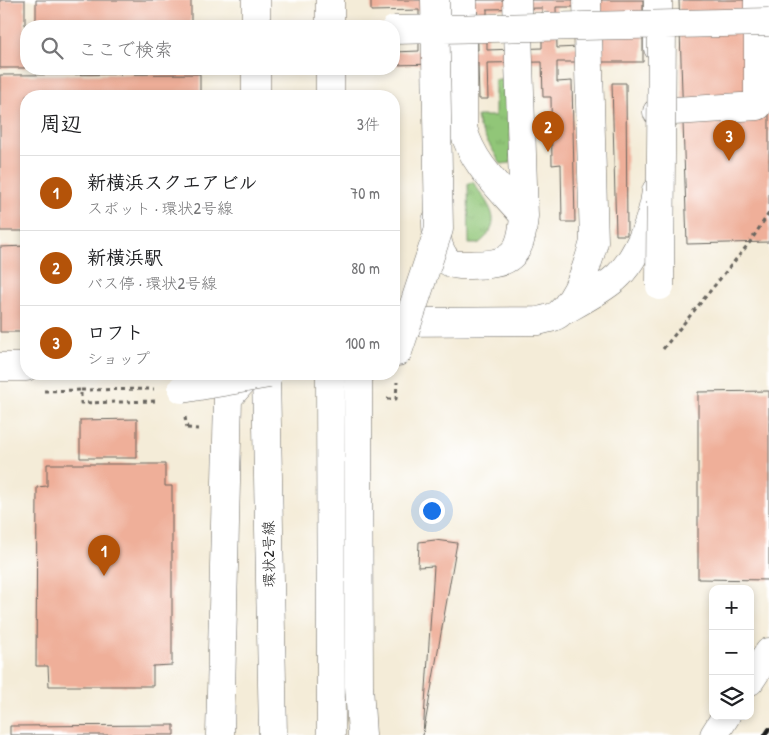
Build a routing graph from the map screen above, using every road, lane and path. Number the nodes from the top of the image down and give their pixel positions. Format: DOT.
graph roads {
  1 [pos="256,0"];
  2 [pos="330,0"];
  3 [pos="431,0"];
  4 [pos="435,0"];
  5 [pos="463,0"];
  6 [pos="518,0"];
  7 [pos="587,0"];
  8 [pos="758,0"];
  9 [pos="660,13"];
  10 [pos="256,20"];
  11 [pos="330,20"];
  12 [pos="769,22"];
  13 [pos="436,29"];
  14 [pos="400,30"];
  15 [pos="256,75"];
  16 [pos="330,75"];
  17 [pos="256,90"];
  18 [pos="330,90"];
  19 [pos="658,112"];
  20 [pos="769,213"];
  21 [pos="524,216"];
  22 [pos="660,286"];
  23 [pos="560,314"];
  24 [pos="400,322"];
  25 [pos="663,349"];
  26 [pos="402,351"];
  27 [pos="0,366"];
  28 [pos="20,367"];
  29 [pos="241,380"];
  30 [pos="244,380"];
  31 [pos="268,380"];
  32 [pos="330,380"];
  33 [pos="358,380"];
  34 [pos="81,390"];
  35 [pos="36,392"];
  36 [pos="174,395"];
  37 [pos="769,652"];
  38 [pos="753,675"];
  39 [pos="723,720"];
  40 [pos="220,735"];
  41 [pos="273,735"];
  42 [pos="331,735"];
  43 [pos="362,735"];
  44 [pos="714,735"];
  1 -- 10 [label="street"];
  2 -- 11 [label="street"];
  3 -- 21 [label="street"];
  4 -- 13 [label="street, bridge"];
  5 -- 21 [label="street"];
  6 -- 21 [label="street"];
  7 -- 23 [label="street"];
  8 -- 19 [label="street"];
  9 -- 12 [label="street, bridge"];
  9 -- 13 [label="street, bridge"];
  9 -- 19 [label="street"];
  9 -- 22 [label="street, bridge"];
  13 -- 14 [label="street, bridge"];
  13 -- 26 [label="street, bridge"];
  15 -- 17 [label="street"];
  16 -- 18 [label="street"];
  19 -- 23 [label="street"];
  20 -- 25 [label="path"];
  23 -- 24 [label="street"];
  27 -- 28 [label="street"];
  29 -- 36 [label="street, bridge"];
  30 -- 40 [label="street"];
  31 -- 41 [label="street, 環状2号線"];
  32 -- 42 [label="street"];
  33 -- 43 [label="street"];
  34 -- 35 [label="path"];
  34 -- 36 [label="path"];
  34 -- 36 [label="path"];
  37 -- 38 [label="street"];
  39 -- 44 [label="street"];
}
